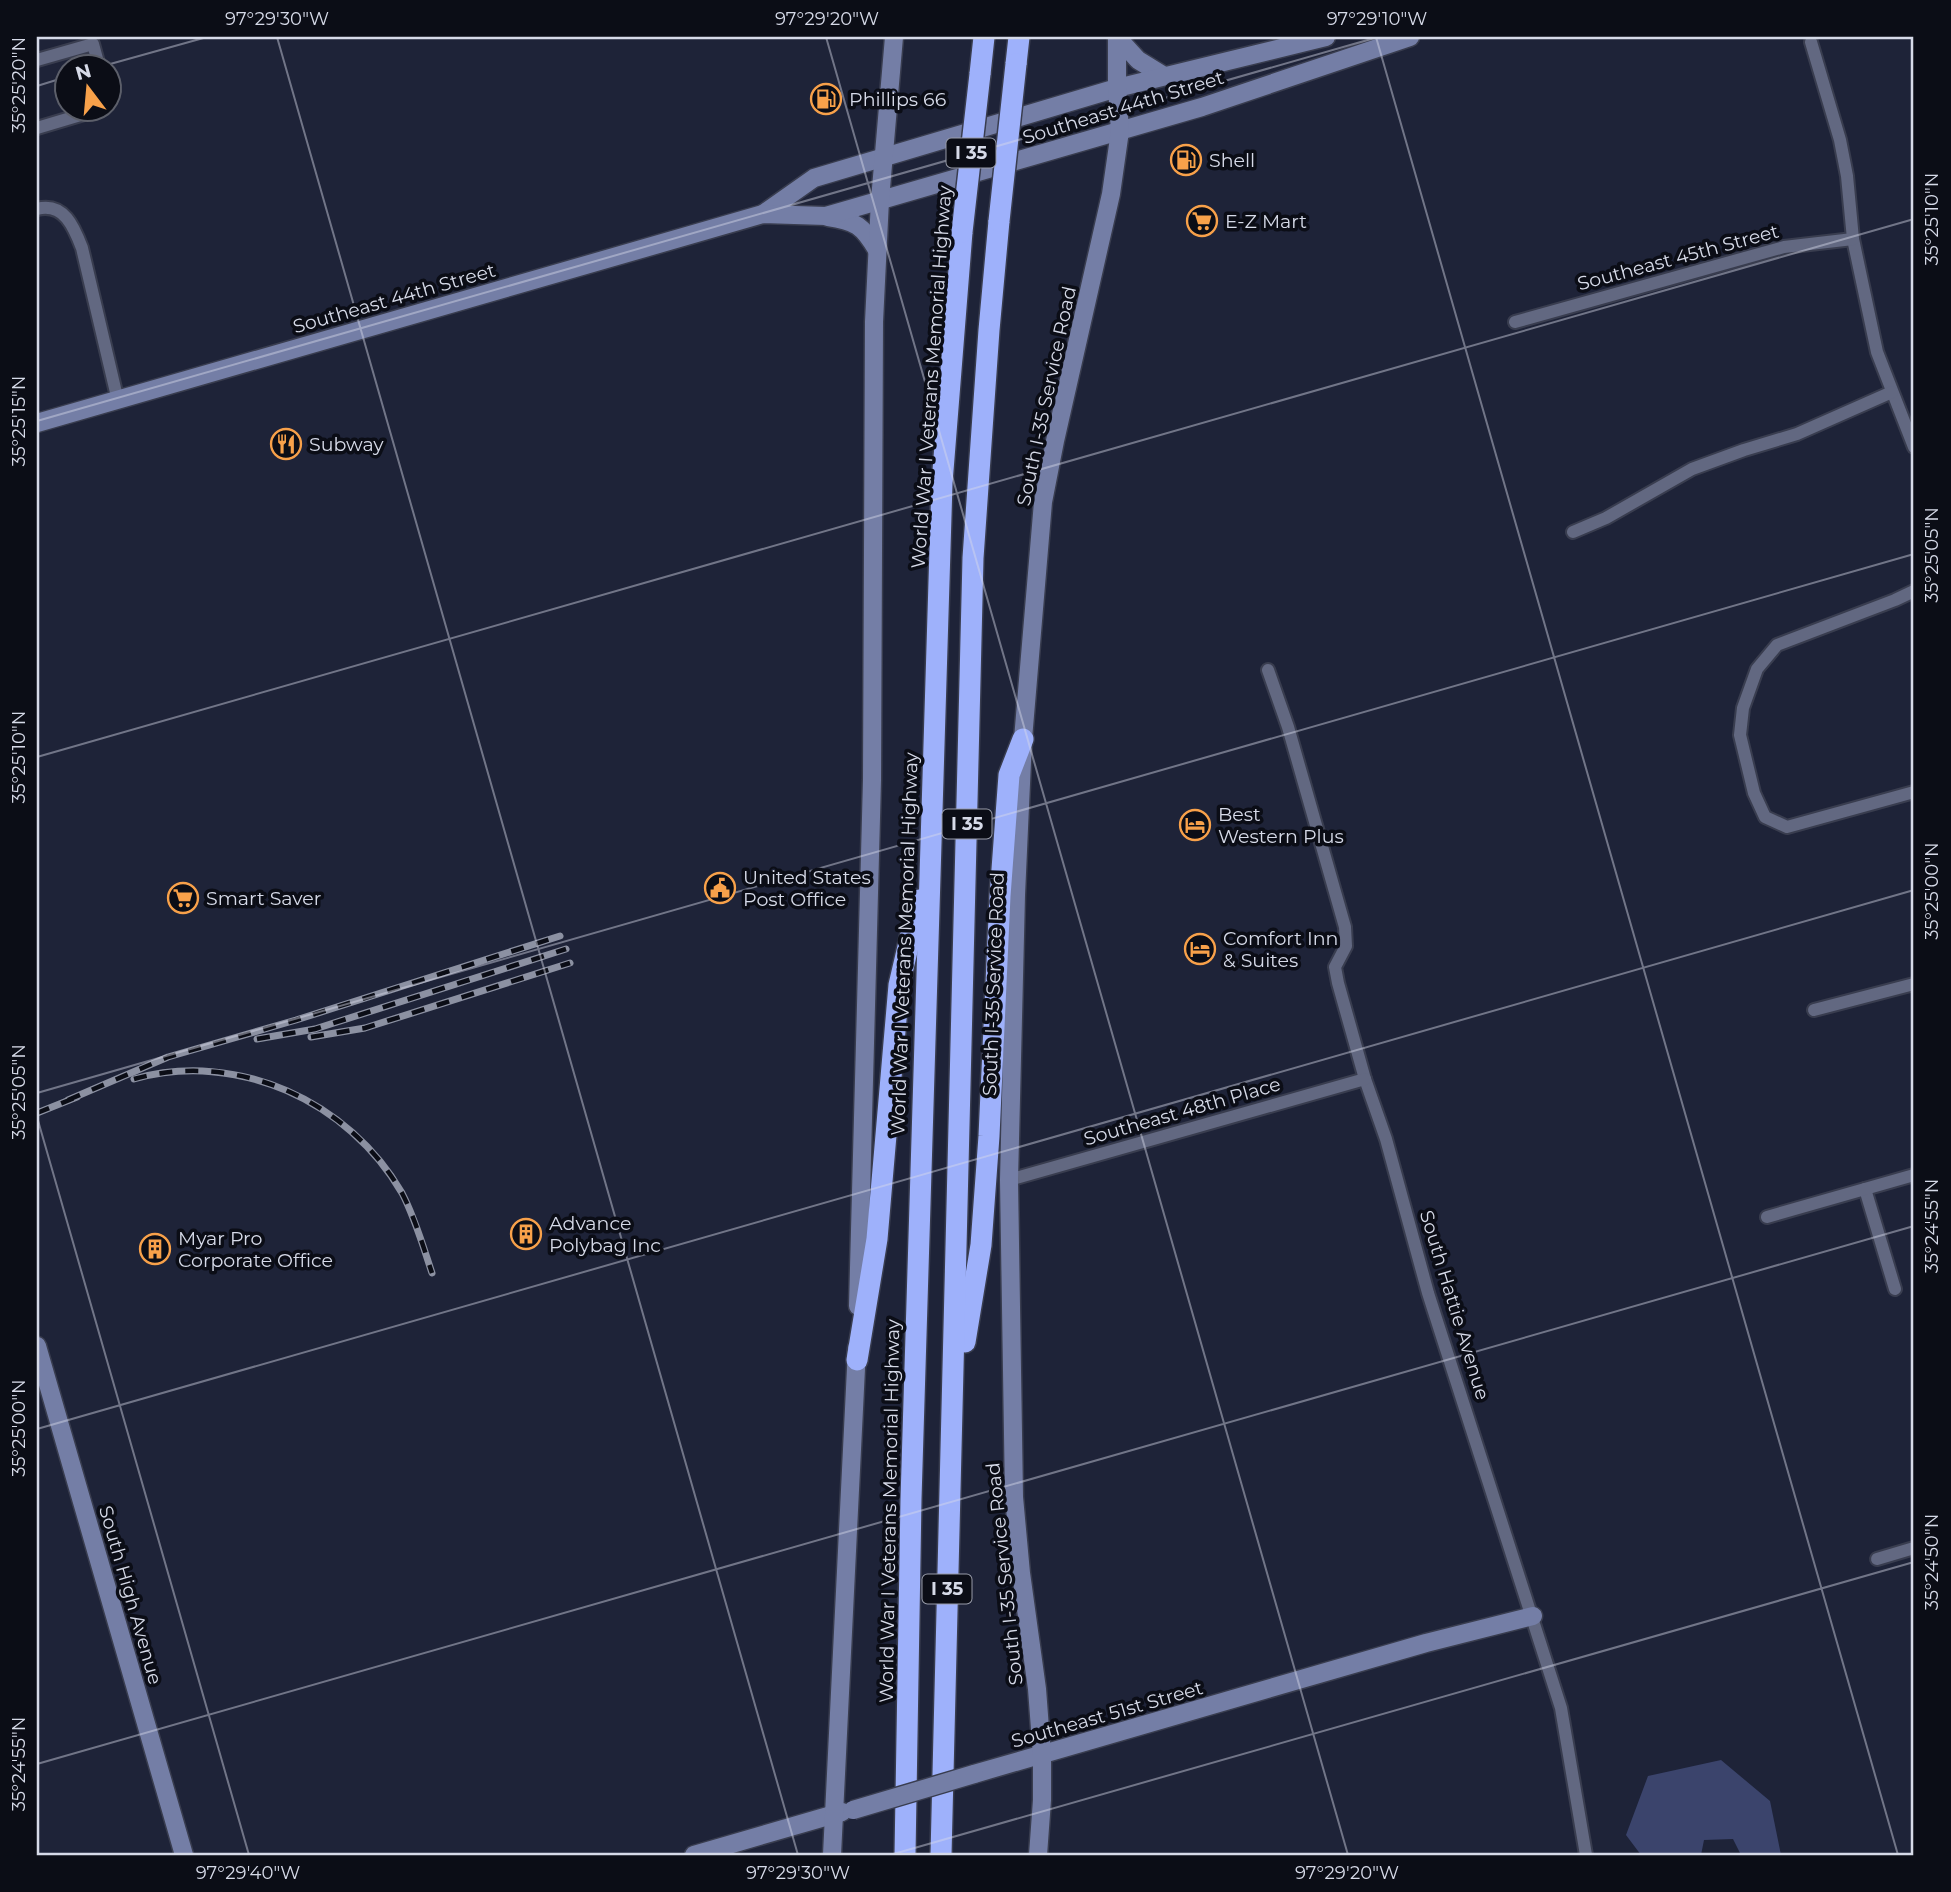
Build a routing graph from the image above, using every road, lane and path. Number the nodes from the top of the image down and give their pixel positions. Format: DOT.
graph roads {
  1 [pos="894,37"];
  2 [pos="984,37"];
  3 [pos="1019,37"];
  4 [pos="1117,37"];
  5 [pos="1326,37"];
  6 [pos="1410,37"];
  7 [pos="1809,39"];
  8 [pos="65,52"];
  9 [pos="95,52"];
  10 [pos="1164,76"];
  11 [pos="1117,88"];
  12 [pos="58,122"];
  13 [pos="37,128"];
  14 [pos="1120,131"];
  15 [pos="883,158"];
  16 [pos="880,200"];
  17 [pos="37,209"];
  18 [pos="763,214"];
  19 [pos="826,216"];
  20 [pos="1853,239"];
  21 [pos="877,250"];
  22 [pos="1515,322"];
  23 [pos="1892,392"];
  24 [pos="118,401"];
  25 [pos="37,423"];
  26 [pos="1914,447"];
  27 [pos="1573,532"];
  28 [pos="1914,591"];
  29 [pos="1268,670"];
  30 [pos="1023,739"];
  31 [pos="1914,792"];
  32 [pos="929,853"];
  33 [pos="1914,984"];
  34 [pos="1814,1010"];
  35 [pos="1365,1079"];
  36 [pos="1914,1175"];
  37 [pos="1009,1180"];
  38 [pos="1866,1189"];
  39 [pos="1767,1217"];
  40 [pos="1895,1289"];
  41 [pos="37,1346"];
  42 [pos="857,1360"];
  43 [pos="951,1427"];
  44 [pos="1914,1548"];
  45 [pos="1877,1559"];
  46 [pos="1533,1616"];
  47 [pos="1042,1755"];
  48 [pos="833,1815"];
  49 [pos="184,1855"];
  50 [pos="694,1855"];
  51 [pos="832,1855"];
  52 [pos="905,1855"];
  53 [pos="941,1855"];
  54 [pos="1038,1855"];
  55 [pos="1586,1855"];
  1 -- 15 [label="main road"];
  2 -- 32 [label="highway, World War I Veterans Memorial Highway / I 35, bridge"];
  3 -- 43 [label="highway, I 35, bridge"];
  4 -- 10 [label="main road"];
  4 -- 11 [label="main road, South I-35 Service Road"];
  5 -- 10 [label="main road, Southeast 44th Street"];
  6 -- 14 [label="main road, Southeast 44th Street"];
  7 -- 20 [label="street"];
  8 -- 9 [label="street"];
  10 -- 11 [label="main road, Southeast 44th Street"];
  11 -- 14 [label="main road, South I-35 Service Road"];
  11 -- 15 [label="main road, Southeast 44th Street"];
  12 -- 13 [label="street"];
  14 -- 16 [label="main road, Southeast 44th Street"];
  14 -- 30 [label="main road, South I-35 Service Road"];
  15 -- 16 [label="main road"];
  15 -- 18 [label="main road, Southeast 44th Street"];
  16 -- 19 [label="main road, Southeast 44th Street"];
  16 -- 21 [label="main road"];
  17 -- 24 [label="street"];
  18 -- 19 [label="main road, Southeast 44th Street"];
  18 -- 24 [label="main road, Southeast 44th Street"];
  19 -- 21 [label="main road"];
  20 -- 22 [label="street, Southeast 45th Street"];
  20 -- 23 [label="street"];
  21 -- 42 [label="main road"];
  23 -- 26 [label="street"];
  23 -- 27 [label="street"];
  24 -- 25 [label="main road, Southeast 44th Street"];
  28 -- 31 [label="street"];
  29 -- 35 [label="street, South Hattie Avenue"];
  30 -- 37 [label="main road, South I-35 Service Road"];
  30 -- 43 [label="highway"];
  32 -- 42 [label="highway"];
  32 -- 52 [label="highway, World War I Veterans Memorial Highway / I 35"];
  33 -- 34 [label="street"];
  35 -- 37 [label="street, Southeast 48th Place"];
  35 -- 46 [label="street, South Hattie Avenue"];
  36 -- 38 [label="street"];
  37 -- 47 [label="main road, South I-35 Service Road"];
  38 -- 39 [label="street"];
  38 -- 40 [label="street"];
  41 -- 49 [label="main road, South High Avenue"];
  42 -- 48 [label="main road"];
  43 -- 53 [label="highway, I 35"];
  44 -- 45 [label="street"];
  46 -- 47 [label="main road, Southeast 51st Street"];
  46 -- 55 [label="street, South Hattie Avenue"];
  47 -- 48 [label="main road, Southeast 51st Street, bridge"];
  47 -- 54 [label="main road, South I-35 Service Road"];
  48 -- 50 [label="main road, Southeast 51st Street"];
  48 -- 51 [label="main road"];
}
